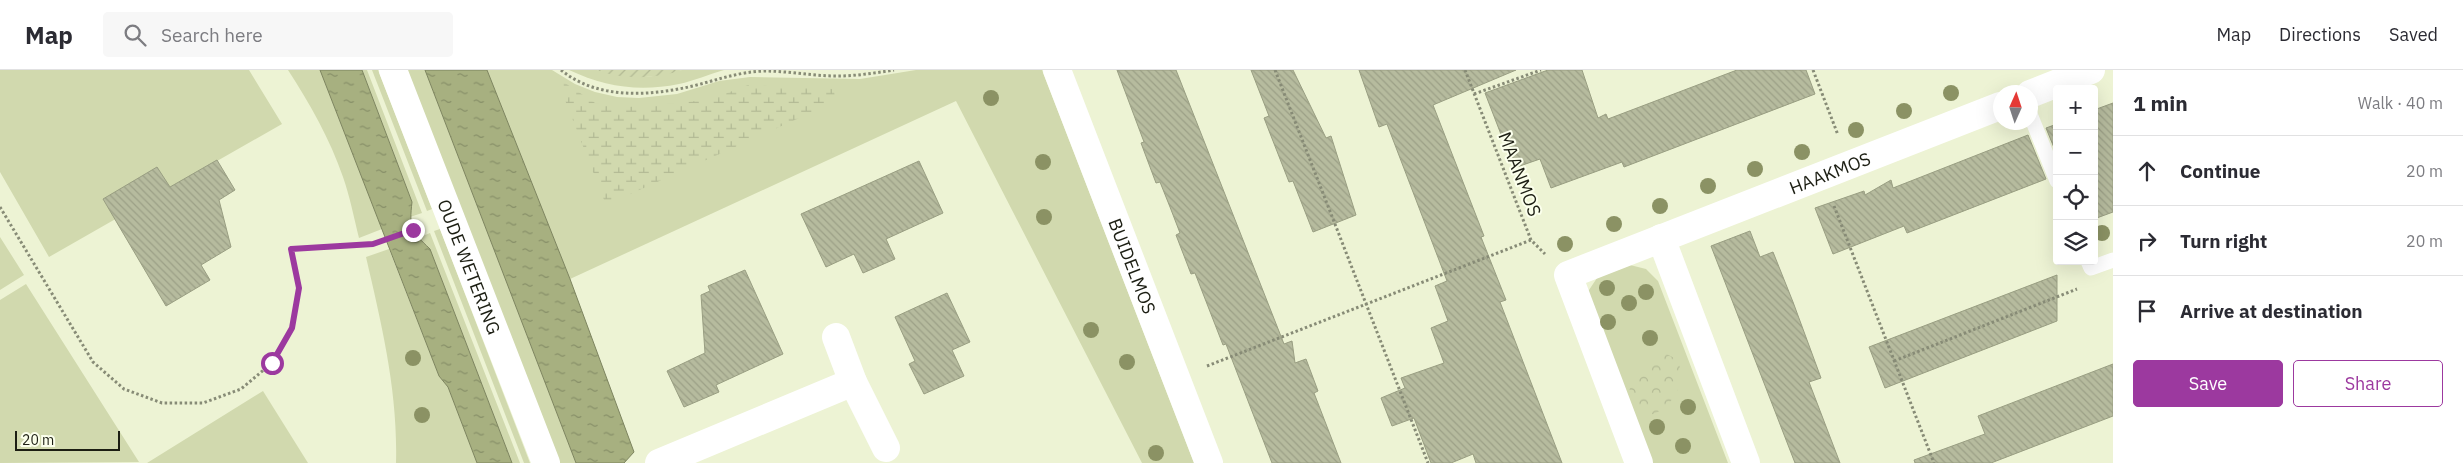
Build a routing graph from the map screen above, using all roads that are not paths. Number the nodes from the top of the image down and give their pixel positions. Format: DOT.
graph roads {
  1 [pos="393,70"];
  2 [pos="1057,70"];
  3 [pos="2092,70"];
  4 [pos="2038,91"];
  5 [pos="1993,109"];
  6 [pos="2036,130"];
  7 [pos="2055,175"];
  8 [pos="1660,238"];
  9 [pos="2113,260"];
  10 [pos="2098,263"];
  11 [pos="836,337"];
  12 [pos="853,382"];
  13 [pos="886,448"];
  14 [pos="546,463"];
  15 [pos="659,463"];
  16 [pos="1209,463"];
  17 [pos="1639,463"];
  18 [pos="1746,463"];
  1 -- 14 [label="street, OUDE WETERING"];
  2 -- 16 [label="street, BUIDELMOS"];
  3 -- 4 [label="street"];
  5 -- 8 [label="street, HAAKMOS"];
  6 -- 7 [label="lane"];
  8 -- 17 [label="street, HAAKMOS"];
  8 -- 18 [label="street"];
  9 -- 10 [label="lane"];
  11 -- 12 [label="street"];
  12 -- 13 [label="street"];
  12 -- 15 [label="street"];
}
